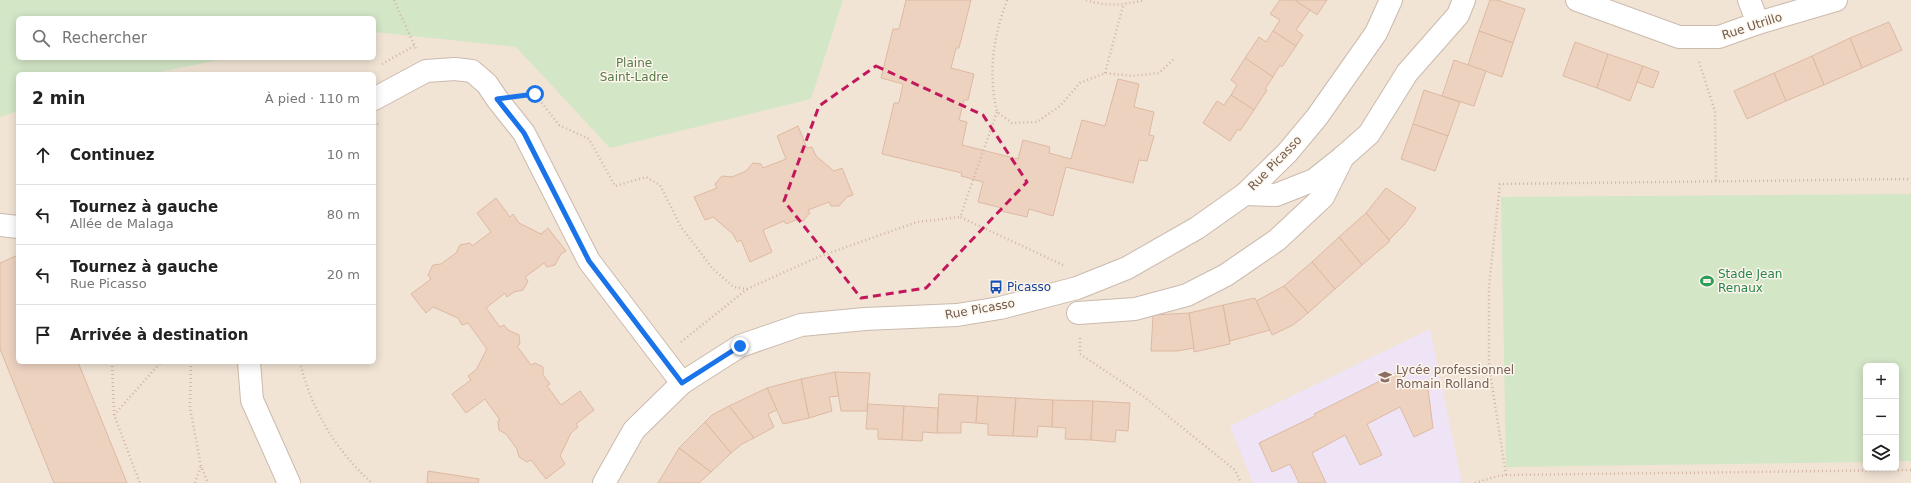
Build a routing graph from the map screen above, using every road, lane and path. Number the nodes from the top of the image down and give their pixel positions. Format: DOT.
graph roads {
  1 [pos="394,0"];
  2 [pos="1007,0"];
  3 [pos="1086,0"];
  4 [pos="1144,0"];
  5 [pos="1391,0"];
  6 [pos="1464,0"];
  7 [pos="1577,0"];
  8 [pos="1749,0"];
  9 [pos="1836,0"];
  10 [pos="1123,6"];
  11 [pos="1758,23"];
  12 [pos="1696,37"];
  13 [pos="1175,58"];
  14 [pos="426,71"];
  15 [pos="1106,72"];
  16 [pos="376,98"];
  17 [pos="497,99"];
  18 [pos="997,112"];
  19 [pos="1343,157"];
  20 [pos="1911,179"];
  21 [pos="1716,181"];
  22 [pos="1245,194"];
  23 [pos="960,217"];
  24 [pos="0,225"];
  25 [pos="16,227"];
  26 [pos="1077,288"];
  27 [pos="747,289"];
  28 [pos="1078,313"];
  29 [pos="663,357"];
  30 [pos="112,364"];
  31 [pos="159,364"];
  32 [pos="191,364"];
  33 [pos="249,364"];
  34 [pos="300,364"];
  35 [pos="682,383"];
  36 [pos="114,415"];
  37 [pos="201,466"];
  38 [pos="1911,470"];
  39 [pos="1506,475"];
  40 [pos="140,483"];
  41 [pos="195,483"];
  42 [pos="208,483"];
  43 [pos="289,483"];
  44 [pos="372,483"];
  45 [pos="604,483"];
  46 [pos="1241,483"];
  47 [pos="1475,483"];
  1 -- 14 [label="path"];
  2 -- 18 [label="path"];
  3 -- 10 [label="path"];
  4 -- 10 [label="path"];
  5 -- 22 [label="street, Rue Picasso"];
  6 -- 19 [label="street"];
  7 -- 12 [label="street, Rue Utrillo"];
  8 -- 11 [label="street"];
  9 -- 11 [label="street, Rue Utrillo"];
  10 -- 15 [label="path"];
  11 -- 12 [label="street, Rue Utrillo"];
  12 -- 21 [label="path"];
  13 -- 15 [label="path"];
  14 -- 16 [label="street"];
  14 -- 17 [label="street"];
  15 -- 18 [label="path"];
  17 -- 27 [label="path"];
  17 -- 29 [label="street"];
  18 -- 23 [label="path"];
  19 -- 22 [label="street"];
  19 -- 28 [label="street"];
  20 -- 21 [label="path"];
  21 -- 39 [label="path"];
  22 -- 26 [label="street, Rue Picasso"];
  23 -- 26 [label="path"];
  23 -- 27 [label="path"];
  24 -- 25 [label="street"];
  26 -- 35 [label="street, Rue Picasso"];
  27 -- 29 [label="path"];
  28 -- 46 [label="path"];
  29 -- 35 [label="street"];
  30 -- 36 [label="path"];
  31 -- 36 [label="path"];
  32 -- 37 [label="path"];
  33 -- 43 [label="street"];
  34 -- 44 [label="path"];
  35 -- 45 [label="street, Rue Picasso"];
  36 -- 40 [label="path"];
  37 -- 41 [label="path"];
  37 -- 42 [label="path"];
  38 -- 39 [label="path"];
  39 -- 47 [label="path"];
}
